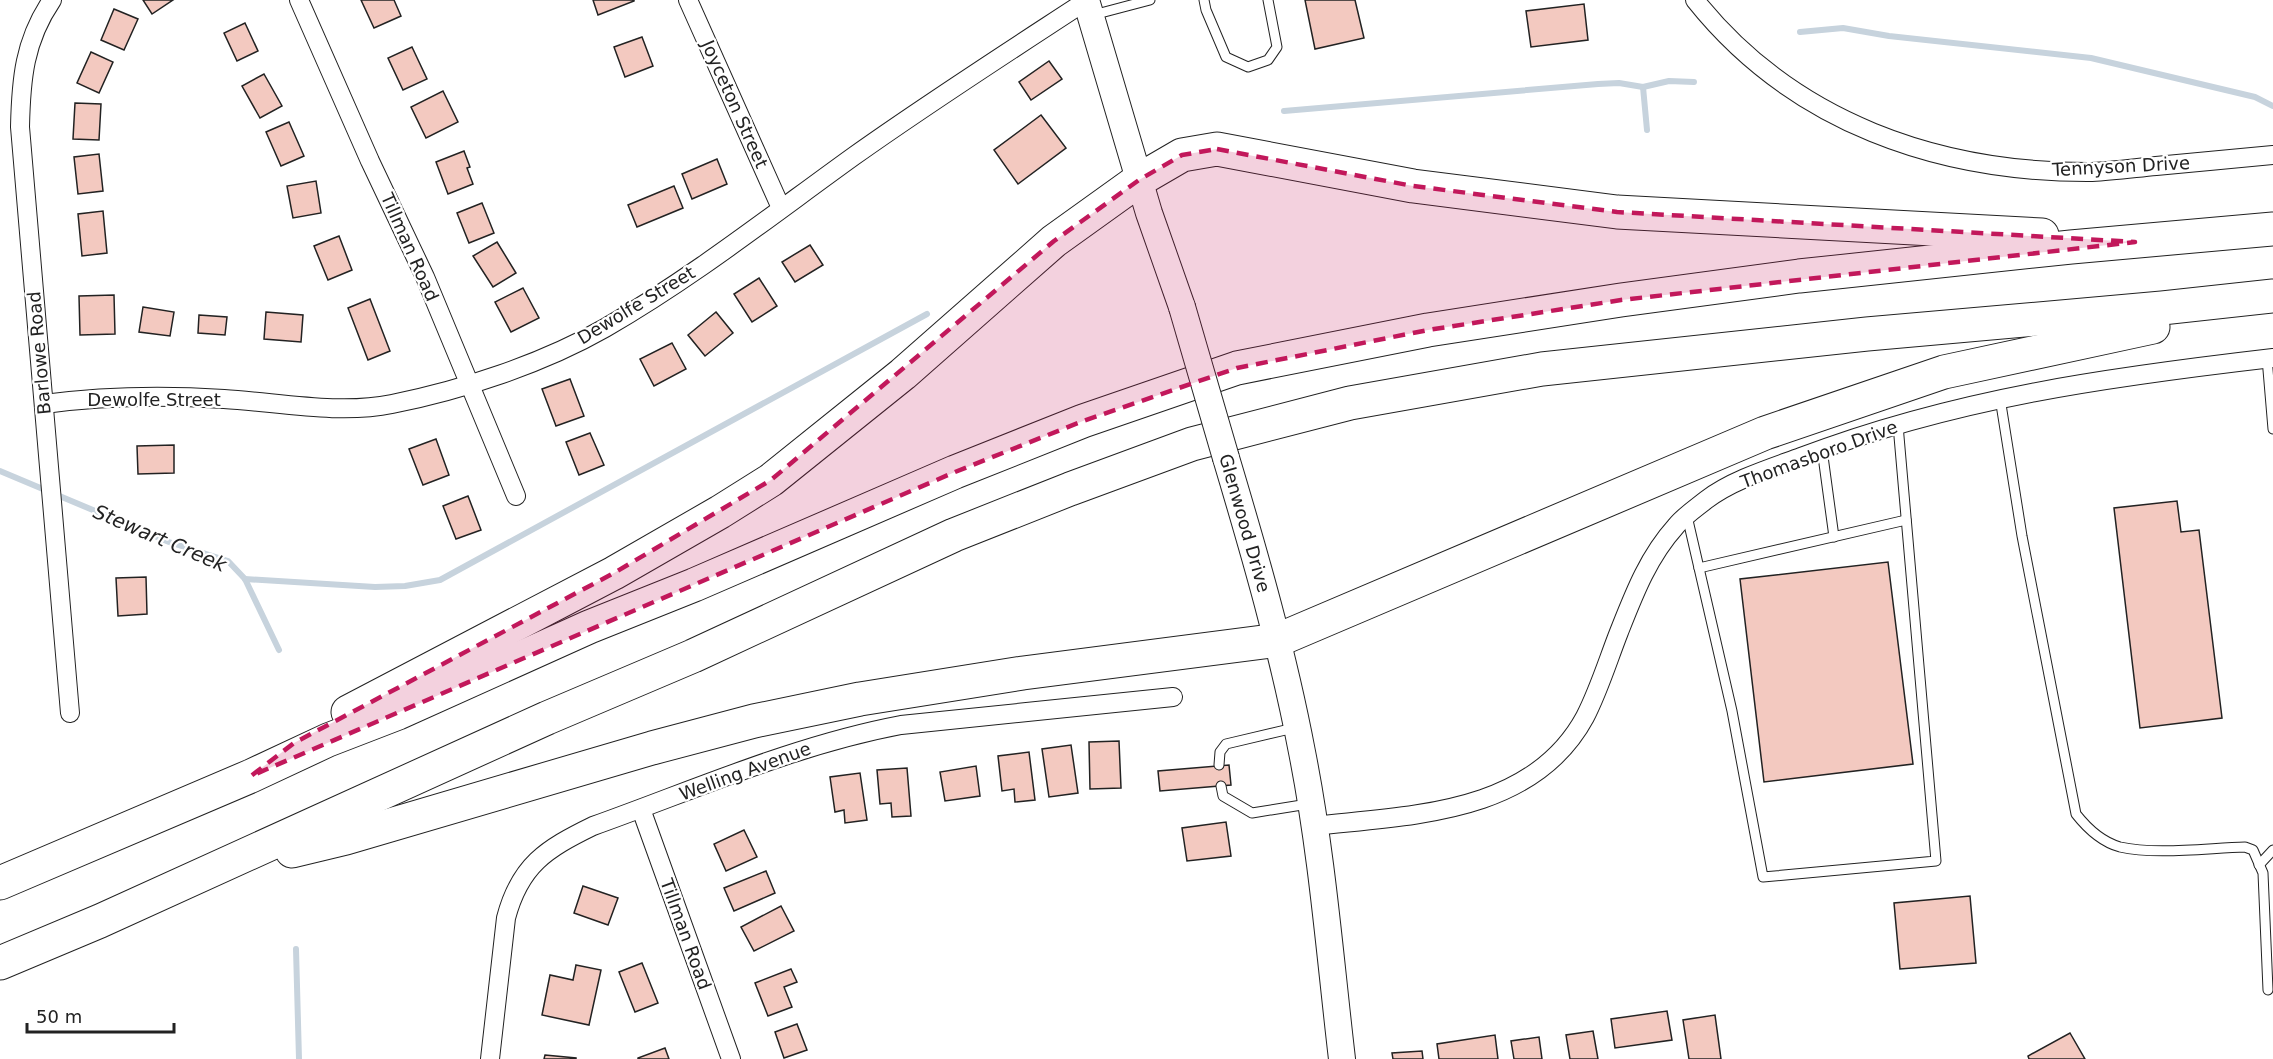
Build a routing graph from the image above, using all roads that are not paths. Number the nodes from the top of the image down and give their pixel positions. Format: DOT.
graph roads {
  1 [pos="52,0"];
  2 [pos="299,0"];
  3 [pos="688,0"];
  4 [pos="1150,0"];
  5 [pos="1204,0"];
  6 [pos="1268,0"];
  7 [pos="1695,0"];
  8 [pos="1088,6"];
  9 [pos="2273,155"];
  10 [pos="1139,180"];
  11 [pos="781,208"];
  12 [pos="2273,229"];
  13 [pos="2136,242"];
  14 [pos="2273,297"];
  15 [pos="2270,358"];
  16 [pos="468,384"];
  17 [pos="2000,398"];
  18 [pos="44,404"];
  19 [pos="1898,425"];
  20 [pos="2273,429"];
  21 [pos="1822,449"];
  22 [pos="516,496"];
  23 [pos="1687,516"];
  24 [pos="1906,520"];
  25 [pos="1834,537"];
  26 [pos="1699,568"];
  27 [pos="1278,640"];
  28 [pos="1173,697"];
  29 [pos="70,713"];
  30 [pos="1297,727"];
  31 [pos="1219,765"];
  32 [pos="251,776"];
  33 [pos="1221,786"];
  34 [pos="641,809"];
  35 [pos="1312,815"];
  36 [pos="2273,850"];
  37 [pos="2259,865"];
  38 [pos="0,883"];
  39 [pos="184,884"];
  40 [pos="0,963"];
  41 [pos="2268,990"];
  42 [pos="490,1059"];
  43 [pos="731,1059"];
  44 [pos="1342,1059"];
  1 -- 18 [label="street, Barlowe Road"];
  2 -- 16 [label="street, Tillman Road"];
  3 -- 11 [label="street, Joyceton Street"];
  4 -- 8 [label="lane"];
  5 -- 6 [label="lane"];
  7 -- 9 [label="street, Tennyson Drive"];
  8 -- 10 [label="street, Glenwood Drive"];
  8 -- 11 [label="street, Dewolfe Street"];
  10 -- 13 [label="highway"];
  10 -- 27 [label="street, Glenwood Drive, bridge"];
  10 -- 32 [label="highway"];
  11 -- 16 [label="street, Dewolfe Street"];
  12 -- 13 [label="highway"];
  13 -- 32 [label="highway"];
  14 -- 27 [label="highway"];
  14 -- 39 [label="highway"];
  15 -- 17 [label="street, Thomasboro Drive"];
  15 -- 20 [label="lane"];
  16 -- 18 [label="street, Dewolfe Street"];
  16 -- 22 [label="street, Tillman Road"];
  17 -- 19 [label="street, Thomasboro Drive"];
  17 -- 37 [label="lane"];
  18 -- 29 [label="street, Barlowe Road"];
  19 -- 21 [label="street, Thomasboro Drive"];
  19 -- 24 [label="lane"];
  21 -- 23 [label="street, Thomasboro Drive"];
  21 -- 25 [label="lane"];
  23 -- 26 [label="lane"];
  23 -- 35 [label="street, Thomasboro Drive"];
  24 -- 25 [label="lane"];
  24 -- 26 [label="lane"];
  25 -- 26 [label="lane"];
  27 -- 30 [label="street, Glenwood Drive"];
  27 -- 39 [label="highway"];
  28 -- 34 [label="street, Welling Avenue"];
  30 -- 31 [label="lane"];
  30 -- 35 [label="street, Glenwood Drive"];
  32 -- 38 [label="highway"];
  33 -- 35 [label="lane"];
  34 -- 42 [label="street, Welling Avenue"];
  34 -- 43 [label="street, Tillman Road"];
  35 -- 44 [label="street, Glenwood Drive"];
  36 -- 37 [label="lane"];
  37 -- 41 [label="lane"];
  39 -- 40 [label="highway"];
}
